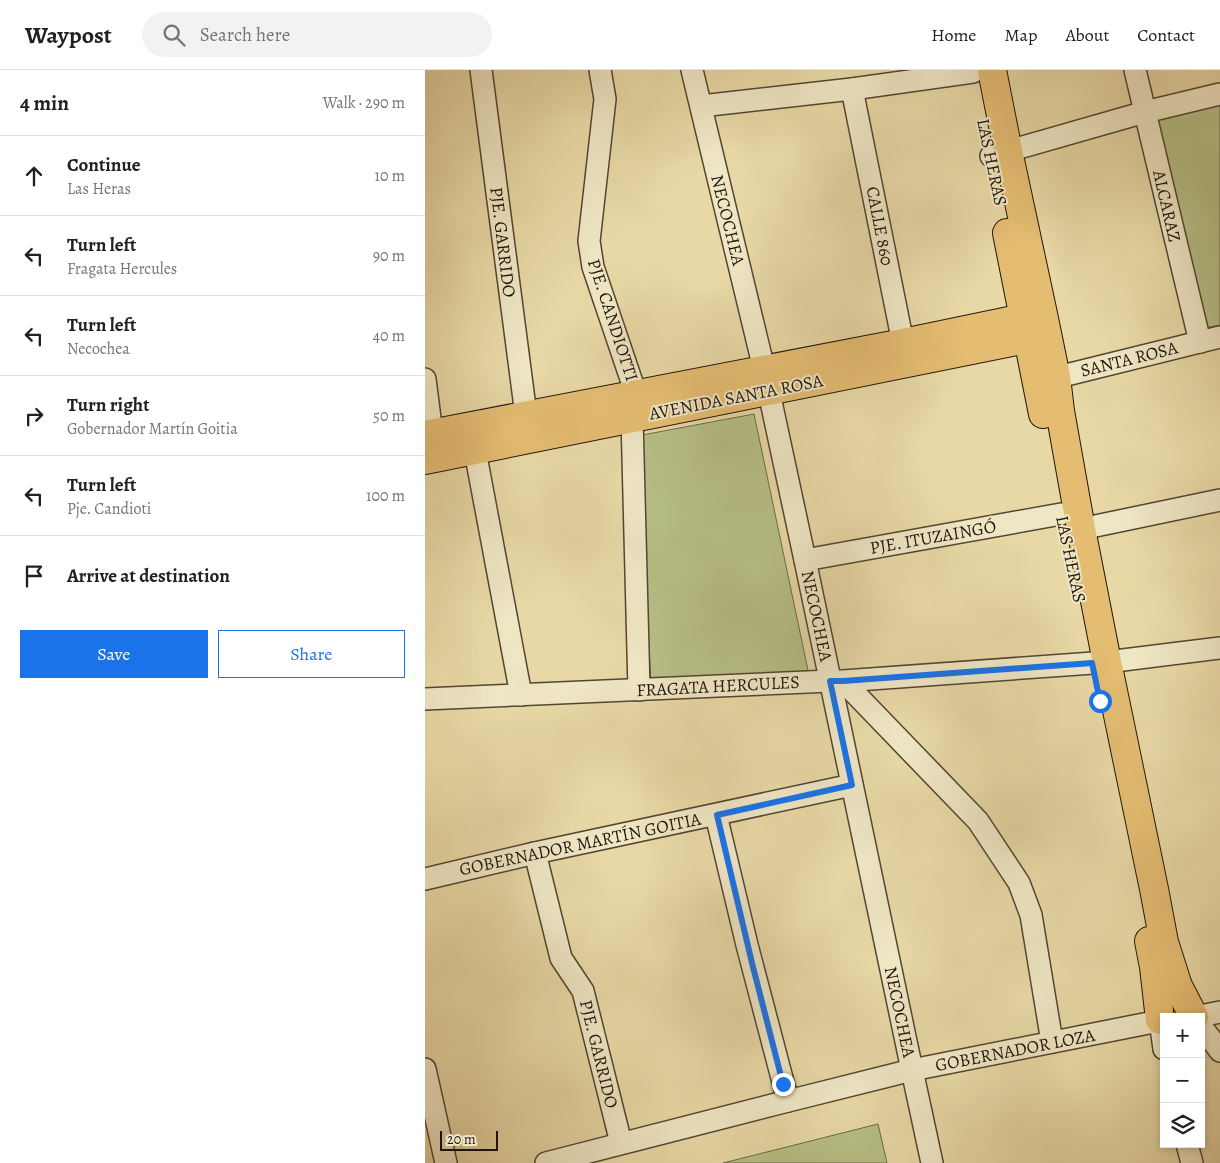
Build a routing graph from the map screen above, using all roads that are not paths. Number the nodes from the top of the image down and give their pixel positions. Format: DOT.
graph roads {
  1 [pos="481,70"];
  2 [pos="600,70"];
  3 [pos="692,70"];
  4 [pos="979,70"];
  5 [pos="1135,70"];
  6 [pos="852,89"];
  7 [pos="1220,94"];
  8 [pos="701,106"];
  9 [pos="1145,112"];
  10 [pos="999,154"];
  11 [pos="1036,326"];
  12 [pos="1220,337"];
  13 [pos="1199,342"];
  14 [pos="905,353"];
  15 [pos="425,379"];
  16 [pos="766,380"];
  17 [pos="1046,380"];
  18 [pos="634,406"];
  19 [pos="526,415"];
  20 [pos="428,435"];
  21 [pos="473,438"];
  22 [pos="425,460"];
  23 [pos="1220,500"];
  24 [pos="1071,522"];
  25 [pos="805,560"];
  26 [pos="1220,648"];
  27 [pos="1099,663"];
  28 [pos="836,681"];
  29 [pos="639,690"];
  30 [pos="521,695"];
  31 [pos="425,699"];
  32 [pos="852,785"];
  33 [pos="717,815"];
  34 [pos="535,853"];
  35 [pos="425,879"];
  36 [pos="1220,1012"];
  37 [pos="1161,1013"];
  38 [pos="1192,1013"];
  39 [pos="1205,1015"];
  40 [pos="1160,1020"];
  41 [pos="1205,1031"];
  42 [pos="1053,1042"];
  43 [pos="1220,1050"];
  44 [pos="425,1069"];
  45 [pos="912,1070"];
  46 [pos="788,1101"];
  47 [pos="621,1144"];
  48 [pos="1188,1148"];
  49 [pos="446,1163"];
  50 [pos="546,1163"];
  51 [pos="932,1163"];
  52 [pos="1192,1163"];
  1 -- 19 [label="street, PJE. GARRIDO"];
  2 -- 18 [label="street, PJE. CANDIOTTI"];
  3 -- 8 [label="street, NECOCHEA"];
  4 -- 6 [label="street"];
  4 -- 10 [label="main road, LAS HERAS"];
  5 -- 9 [label="street, ALCARAZ"];
  6 -- 8 [label="street"];
  6 -- 14 [label="street, CALLE 860"];
  7 -- 9 [label="street"];
  8 -- 16 [label="street, NECOCHEA"];
  9 -- 10 [label="street"];
  9 -- 13 [label="street, ALCARAZ"];
  10 -- 11 [label="main road, LAS HERAS"];
  11 -- 14 [label="main road, AVENIDA SANTA ROSA"];
  11 -- 17 [label="main road, LAS HERAS"];
  12 -- 13 [label="street, SANTA ROSA"];
  13 -- 17 [label="street, SANTA ROSA"];
  14 -- 16 [label="main road, AVENIDA SANTA ROSA"];
  15 -- 20 [label="street"];
  16 -- 18 [label="main road, AVENIDA SANTA ROSA"];
  16 -- 25 [label="street, NECOCHEA"];
  17 -- 24 [label="main road, LAS HERAS"];
  18 -- 19 [label="main road, AVENIDA SANTA ROSA"];
  18 -- 21 [label="main road, AVENIDA SANTA ROSA"];
  18 -- 29 [label="street, PJE. CANDIOTTI"];
  19 -- 21 [label="main road, AVENIDA SANTA ROSA"];
  20 -- 21 [label="main road, AVENIDA SANTA ROSA"];
  21 -- 22 [label="main road, AVENIDA SANTA ROSA"];
  21 -- 30 [label="street"];
  23 -- 24 [label="street, PJE. ITUZAINGÓ"];
  24 -- 25 [label="street, PJE. ITUZAINGÓ"];
  24 -- 27 [label="main road, LAS HERAS"];
  25 -- 28 [label="street, NECOCHEA"];
  26 -- 27 [label="street, FRAGATA HERCULES"];
  27 -- 28 [label="street, FRAGATA HERCULES"];
  27 -- 37 [label="main road, LAS HERAS"];
  27 -- 38 [label="main road, LAS HERAS"];
  28 -- 29 [label="street, FRAGATA HERCULES"];
  28 -- 32 [label="street, NECOCHEA"];
  28 -- 42 [label="street"];
  29 -- 30 [label="street, FRAGATA HERCULES"];
  30 -- 31 [label="street, FRAGATA HERCULES"];
  32 -- 33 [label="street, GOBERNADOR MARTÍN GOITIA"];
  32 -- 45 [label="street, NECOCHEA"];
  33 -- 34 [label="street, GOBERNADOR MARTÍN GOITIA"];
  33 -- 46 [label="street"];
  34 -- 35 [label="street, GOBERNADOR MARTÍN GOITIA"];
  34 -- 47 [label="street, PJE. GARRIDO"];
  36 -- 39 [label="street"];
  40 -- 42 [label="street, GOBERNADOR LOZA"];
  41 -- 43 [label="street"];
  42 -- 45 [label="street, GOBERNADOR LOZA"];
  44 -- 49 [label="street"];
  45 -- 46 [label="street, GOBERNADOR LOZA"];
  45 -- 51 [label="street, NECOCHEA"];
  46 -- 47 [label="street, GOBERNADOR LOZA"];
  47 -- 50 [label="street, GOBERNADOR LOZA"];
  48 -- 52 [label="street"];
}
